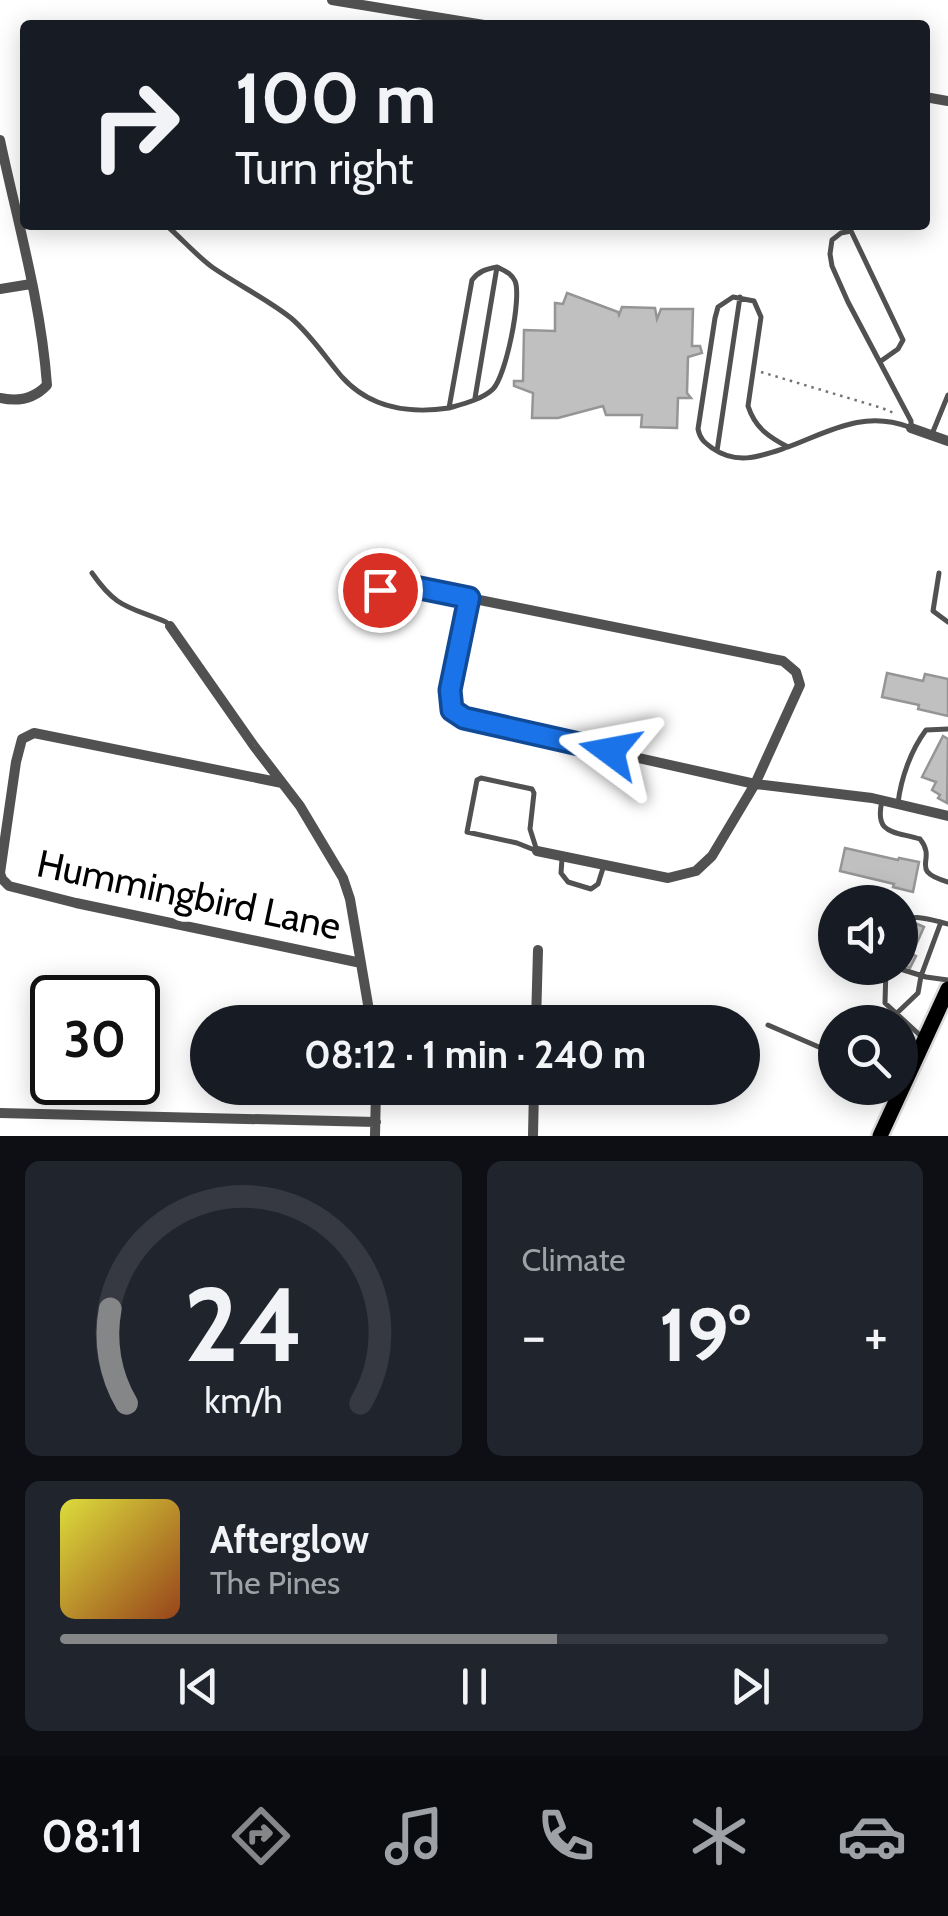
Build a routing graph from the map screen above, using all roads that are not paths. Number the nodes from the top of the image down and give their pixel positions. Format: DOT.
graph roads {
  1 [pos="332,0"];
  2 [pos="454,20"];
  3 [pos="0,140"];
  4 [pos="20,216"];
  5 [pos="22,230"];
  6 [pos="171,230"];
  7 [pos="497,268"];
  8 [pos="31,284"];
  9 [pos="0,289"];
  10 [pos="740,297"];
  11 [pos="880,361"];
  12 [pos="948,394"];
  13 [pos="0,398"];
  14 [pos="475,399"];
  15 [pos="449,408"];
  16 [pos="911,424"];
  17 [pos="930,436"];
  18 [pos="948,441"];
  19 [pos="788,447"];
  20 [pos="717,452"];
  21 [pos="939,573"];
  22 [pos="92,574"];
  23 [pos="380,590"];
  24 [pos="469,598"];
  25 [pos="948,622"];
  26 [pos="170,626"];
  27 [pos="948,729"];
  28 [pos="282,783"];
  29 [pos="754,784"];
  30 [pos="882,801"];
  31 [pos="898,804"];
  32 [pos="948,816"];
  33 [pos="537,851"];
  34 [pos="562,856"];
  35 [pos="604,864"];
  36 [pos="948,882"];
  37 [pos="918,917"];
  38 [pos="944,923"];
  39 [pos="538,950"];
  40 [pos="362,963"];
  41 [pos="918,975"];
  42 [pos="921,976"];
  43 [pos="948,980"];
  44 [pos="948,989"];
  45 [pos="368,1005"];
  46 [pos="536,1005"];
  47 [pos="905,1005"];
  48 [pos="768,1026"];
  49 [pos="918,1034"];
  50 [pos="924,1040"];
  51 [pos="818,1047"];
  52 [pos="918,1051"];
  53 [pos="376,1105"];
  54 [pos="533,1105"];
  55 [pos="893,1105"];
  56 [pos="0,1113"];
  57 [pos="376,1122"];
  58 [pos="375,1136"];
  59 [pos="532,1136"];
  60 [pos="880,1136"];
  1 -- 2 [label="street"];
  3 -- 4 [label="street"];
  5 -- 8 [label="street"];
  6 -- 15 [label="lane"];
  7 -- 14 [label="lane"];
  7 -- 14 [label="lane"];
  7 -- 15 [label="lane"];
  8 -- 9 [label="street"];
  8 -- 13 [label="street"];
  10 -- 19 [label="lane"];
  10 -- 20 [label="lane"];
  10 -- 20 [label="lane"];
  11 -- 11 [label="lane"];
  11 -- 16 [label="lane"];
  12 -- 17 [label="lane"];
  14 -- 15 [label="lane"];
  16 -- 17 [label="street"];
  16 -- 19 [label="lane"];
  17 -- 18 [label="street"];
  19 -- 20 [label="lane"];
  21 -- 25 [label="lane"];
  22 -- 26 [label="lane"];
  23 -- 24 [label="street"];
  24 -- 29 [label="street"];
  24 -- 29 [label="street"];
  26 -- 28 [label="street"];
  27 -- 31 [label="lane"];
  28 -- 40 [label="street"];
  28 -- 40 [label="street, Hummingbird Lane"];
  29 -- 30 [label="street"];
  29 -- 35 [label="street"];
  30 -- 31 [label="street"];
  30 -- 36 [label="lane"];
  31 -- 32 [label="street"];
  33 -- 33 [label="lane"];
  33 -- 34 [label="street"];
  34 -- 35 [label="street"];
  34 -- 35 [label="lane"];
  37 -- 38 [label="lane"];
  38 -- 42 [label="lane"];
  39 -- 46 [label="street"];
  40 -- 45 [label="street"];
  41 -- 42 [label="lane"];
  42 -- 43 [label="lane"];
  42 -- 47 [label="lane"];
  44 -- 50 [label="highway"];
  48 -- 51 [label="lane"];
  49 -- 50 [label="lane"];
  50 -- 52 [label="highway"];
  53 -- 57 [label="street"];
  54 -- 59 [label="street"];
  55 -- 60 [label="highway"];
  56 -- 57 [label="street"];
  57 -- 58 [label="street"];
}
